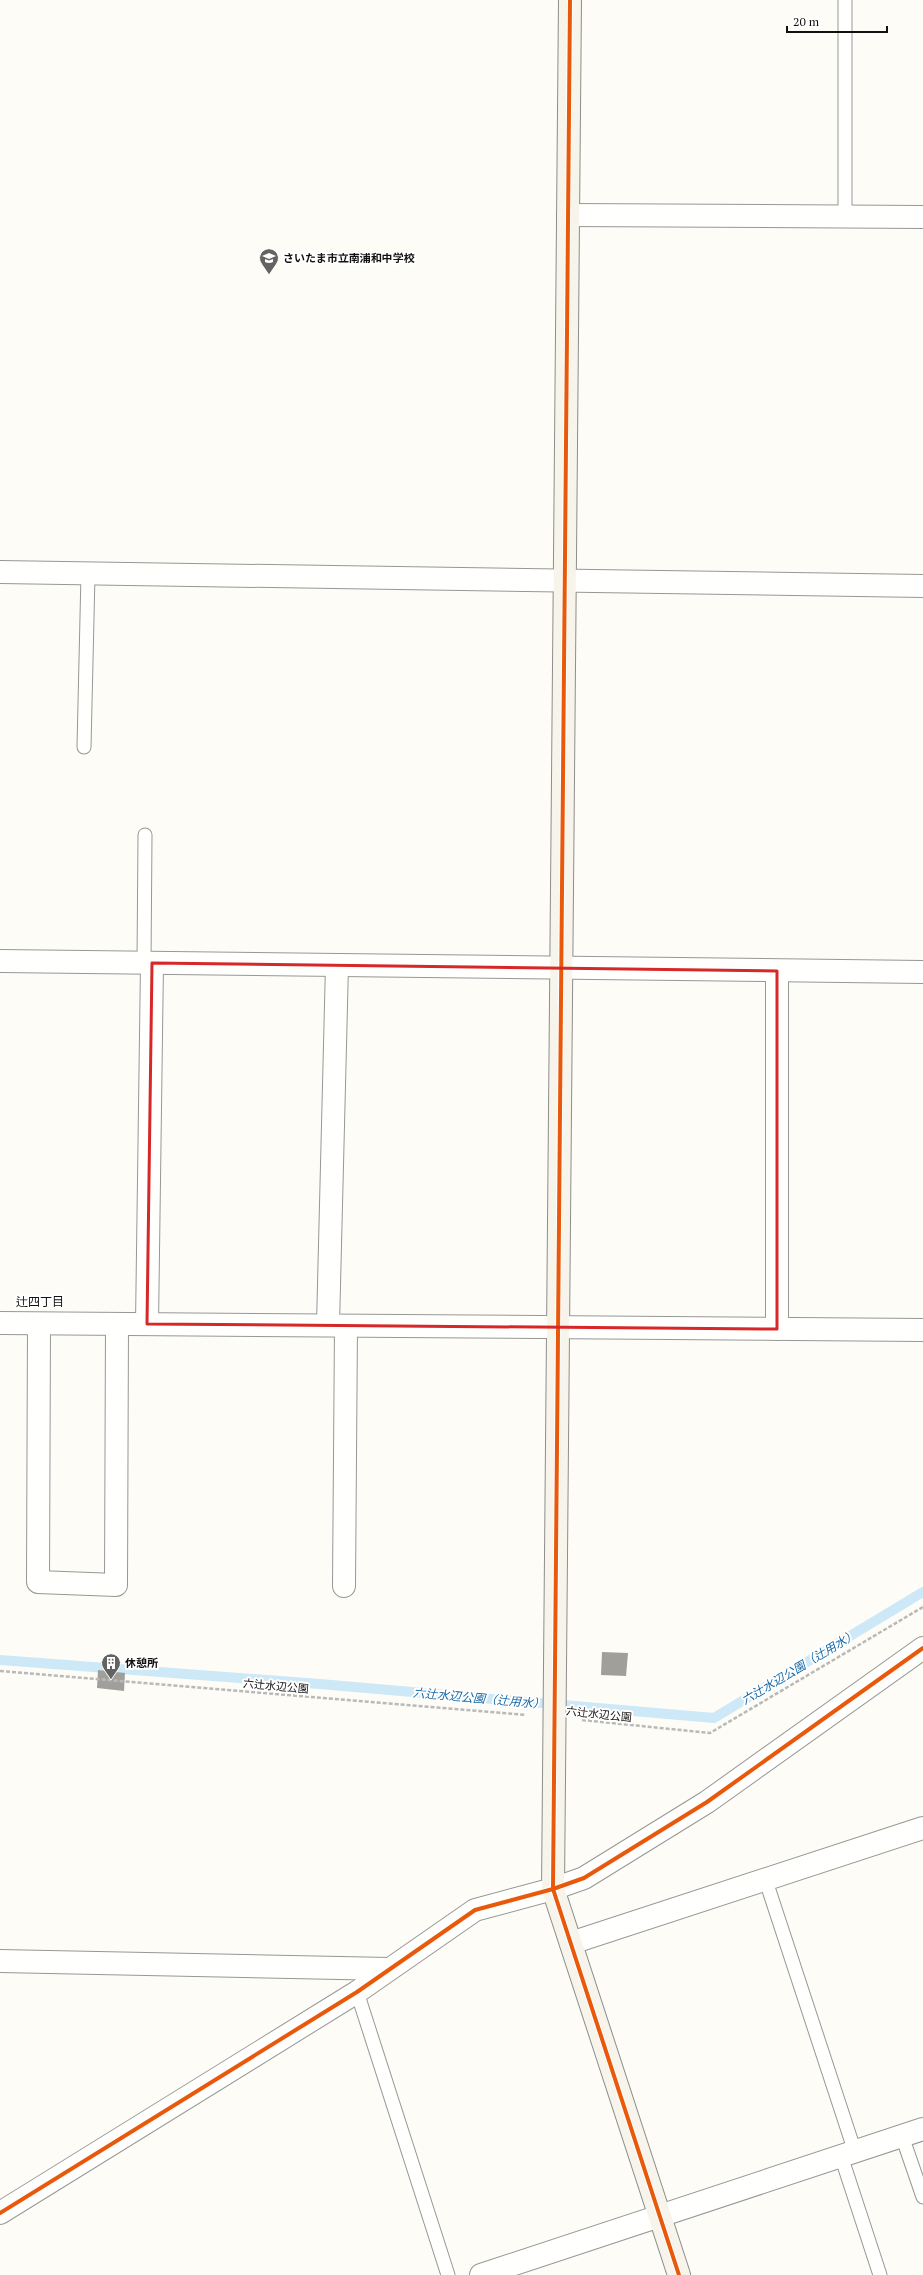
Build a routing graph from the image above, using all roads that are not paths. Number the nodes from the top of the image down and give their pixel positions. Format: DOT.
graph roads {
  1 [pos="570,0"];
  2 [pos="846,0"];
  3 [pos="568,215"];
  4 [pos="845,217"];
  5 [pos="923,217"];
  6 [pos="0,572"];
  7 [pos="88,574"];
  8 [pos="564,581"];
  9 [pos="923,586"];
  10 [pos="84,747"];
  11 [pos="145,835"];
  12 [pos="0,961"];
  13 [pos="148,963"];
  14 [pos="337,965"];
  15 [pos="561,968"];
  16 [pos="777,970"];
  17 [pos="923,972"];
  18 [pos="0,1323"];
  19 [pos="39,1324"];
  20 [pos="117,1324"];
  21 [pos="147,1324"];
  22 [pos="337,1326"];
  23 [pos="558,1327"];
  24 [pos="777,1329"];
  25 [pos="923,1330"];
  26 [pos="344,1586"];
  27 [pos="923,1648"];
  28 [pos="923,1828"];
  29 [pos="765,1878"];
  30 [pos="554,1889"];
  31 [pos="571,1943"];
  32 [pos="0,1961"];
  33 [pos="389,1969"];
  34 [pos="357,1992"];
  35 [pos="923,2129"];
  36 [pos="902,2136"];
  37 [pos="848,2154"];
  38 [pos="923,2197"];
  39 [pos="0,2213"];
  40 [pos="660,2216"];
  41 [pos="448,2275"];
  42 [pos="480,2275"];
  43 [pos="679,2275"];
  44 [pos="880,2275"];
  1 -- 3 [label="street"];
  2 -- 4 [label="lane"];
  3 -- 4 [label="street"];
  3 -- 8 [label="street"];
  4 -- 5 [label="street"];
  6 -- 7 [label="street"];
  7 -- 8 [label="street"];
  7 -- 10 [label="lane"];
  8 -- 9 [label="street"];
  8 -- 15 [label="street"];
  11 -- 13 [label="lane"];
  12 -- 13 [label="street"];
  13 -- 14 [label="street"];
  13 -- 21 [label="street"];
  14 -- 15 [label="street"];
  14 -- 22 [label="street"];
  15 -- 16 [label="street"];
  15 -- 23 [label="street"];
  16 -- 17 [label="street"];
  16 -- 24 [label="street"];
  18 -- 19 [label="street"];
  19 -- 20 [label="street"];
  19 -- 20 [label="street"];
  20 -- 21 [label="street"];
  21 -- 22 [label="street"];
  22 -- 23 [label="street"];
  22 -- 26 [label="street"];
  23 -- 24 [label="street"];
  23 -- 30 [label="street"];
  24 -- 25 [label="street"];
  27 -- 30 [label="street"];
  28 -- 29 [label="street"];
  29 -- 31 [label="street"];
  29 -- 37 [label="lane"];
  30 -- 31 [label="street"];
  30 -- 33 [label="street"];
  31 -- 40 [label="street"];
  32 -- 33 [label="street"];
  33 -- 34 [label="street"];
  34 -- 39 [label="street"];
  34 -- 41 [label="lane"];
  35 -- 36 [label="street"];
  36 -- 37 [label="street"];
  36 -- 38 [label="lane"];
  37 -- 40 [label="street"];
  37 -- 44 [label="lane"];
  40 -- 42 [label="street"];
  40 -- 43 [label="street"];
}
